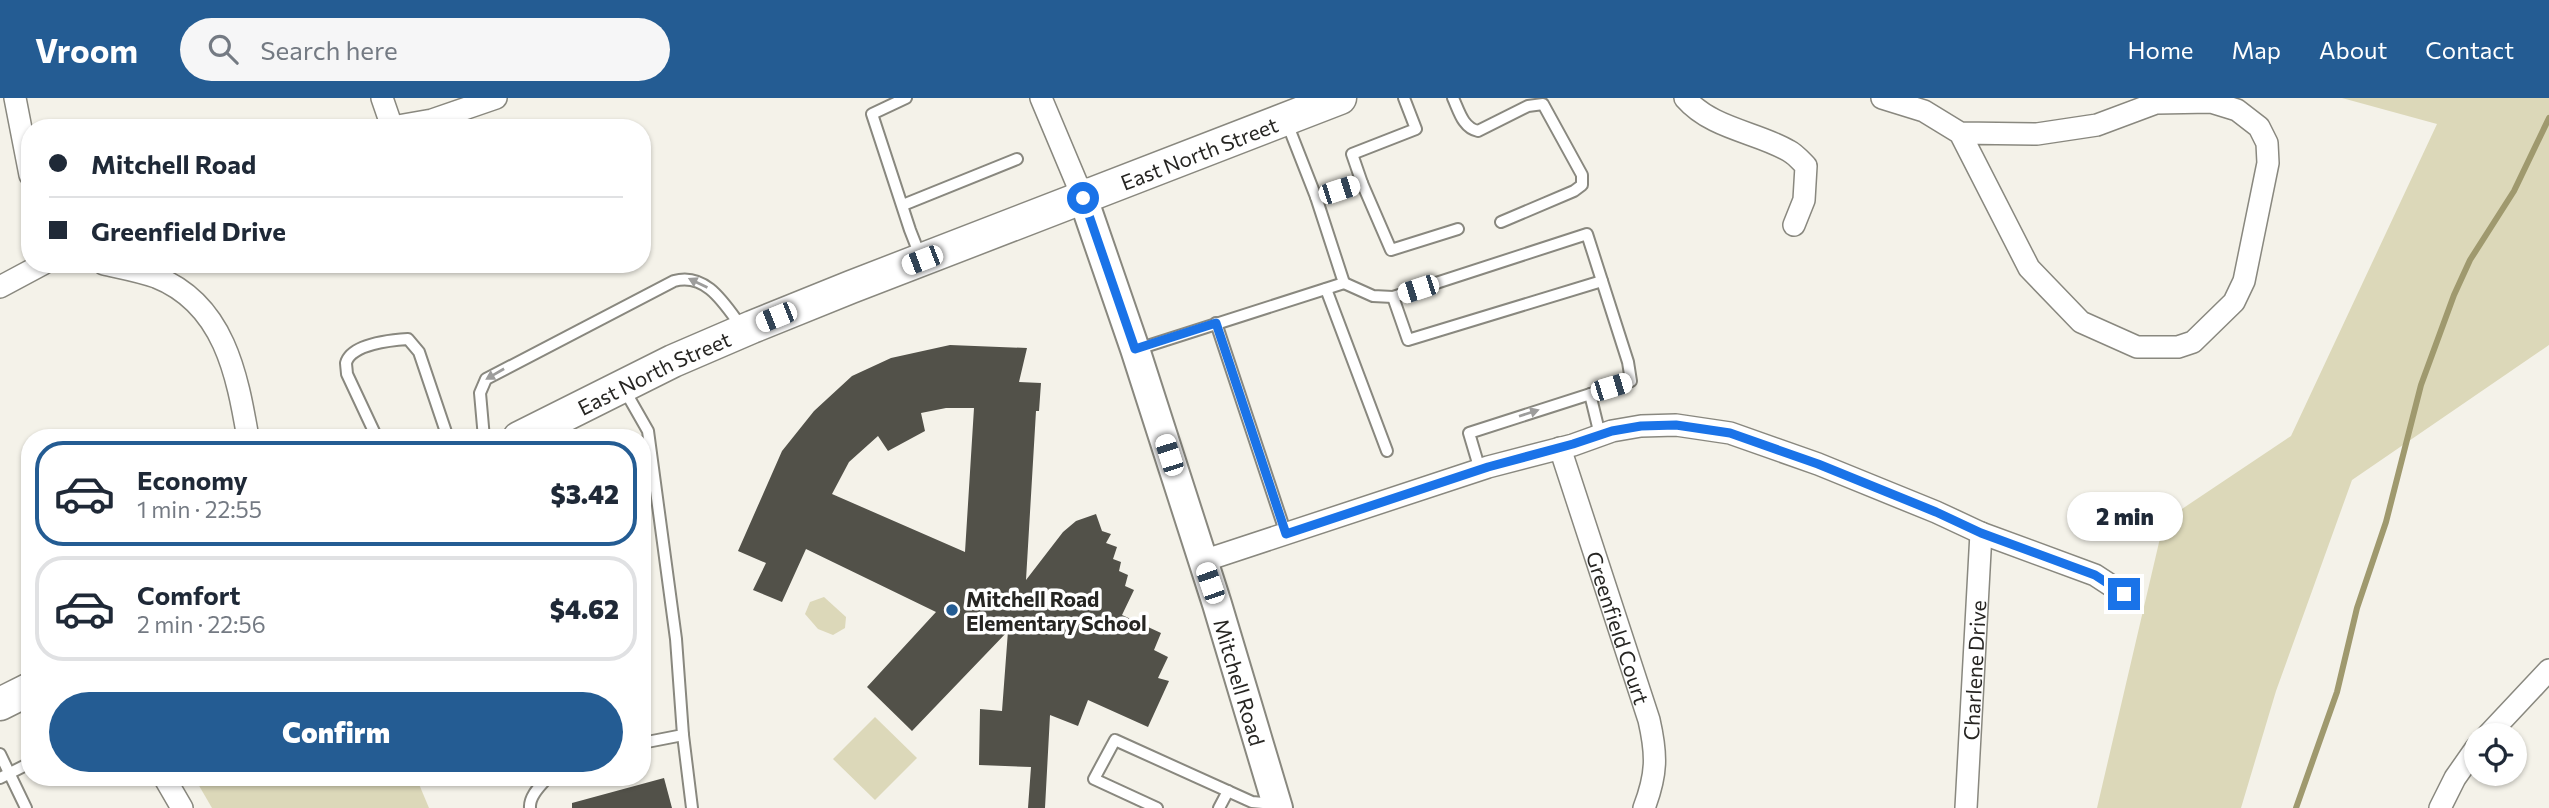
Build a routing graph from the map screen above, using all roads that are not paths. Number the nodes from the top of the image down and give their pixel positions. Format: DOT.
graph roads {
  1 [pos="15,98"];
  2 [pos="382,98"];
  3 [pos="496,98"];
  4 [pos="906,98"];
  5 [pos="1041,98"];
  6 [pos="1340,98"];
  7 [pos="1404,98"];
  8 [pos="1453,98"];
  9 [pos="1685,98"];
  10 [pos="1882,98"];
  11 [pos="389,119"];
  12 [pos="435,119"];
  13 [pos="1285,119"];
  14 [pos="21,129"];
  15 [pos="1960,133"];
  16 [pos="1017,159"];
  17 [pos="1362,183"];
  18 [pos="1316,197"];
  19 [pos="1083,198"];
  20 [pos="903,205"];
  21 [pos="1501,222"];
  22 [pos="1794,225"];
  23 [pos="1458,229"];
  24 [pos="922,260"];
  25 [pos="26,273"];
  26 [pos="139,273"];
  27 [pos="1602,281"];
  28 [pos="1344,283"];
  29 [pos="0,287"];
  30 [pos="1326,289"];
  31 [pos="1394,297"];
  32 [pos="1216,323"];
  33 [pos="744,331"];
  34 [pos="1135,349"];
  35 [pos="622,387"];
  36 [pos="1590,394"];
  37 [pos="247,429"];
  38 [pos="373,429"];
  39 [pos="445,429"];
  40 [pos="483,429"];
  41 [pos="537,429"];
  42 [pos="647,429"];
  43 [pos="1600,435"];
  44 [pos="1560,447"];
  45 [pos="1387,451"];
  46 [pos="651,453"];
  47 [pos="1480,470"];
  48 [pos="1981,533"];
  49 [pos="1286,534"];
  50 [pos="1203,561"];
  51 [pos="2124,594"];
  52 [pos="2549,670"];
  53 [pos="21,694"];
  54 [pos="0,704"];
  55 [pos="2499,723"];
  56 [pos="683,735"];
  57 [pos="651,741"];
  58 [pos="0,754"];
  59 [pos="2464,765"];
  60 [pos="21,768"];
  61 [pos="5,776"];
  62 [pos="169,786"];
  63 [pos="540,786"];
  64 [pos="1228,791"];
  65 [pos="1278,806"];
  66 [pos="26,808"];
  67 [pos="182,808"];
  68 [pos="530,808"];
  69 [pos="692,808"];
  70 [pos="1157,808"];
  71 [pos="1219,808"];
  72 [pos="1644,808"];
  73 [pos="1966,808"];
  74 [pos="2440,808"];
  1 -- 14 [label="street"];
  2 -- 11 [label="street"];
  3 -- 12 [label="street"];
  4 -- 20 [label="lane"];
  5 -- 19 [label="street"];
  6 -- 13 [label="main road, East North Street"];
  7 -- 17 [label="lane"];
  8 -- 21 [label="lane"];
  9 -- 22 [label="street"];
  10 -- 15 [label="street"];
  13 -- 18 [label="lane"];
  13 -- 19 [label="main road, East North Street"];
  15 -- 15 [label="street"];
  16 -- 20 [label="lane"];
  17 -- 18 [label="lane"];
  17 -- 23 [label="lane"];
  18 -- 28 [label="lane"];
  19 -- 24 [label="main road, East North Street"];
  19 -- 34 [label="street, Mitchell Road"];
  20 -- 24 [label="lane"];
  24 -- 33 [label="main road, East North Street"];
  25 -- 29 [label="street"];
  26 -- 37 [label="street"];
  27 -- 31 [label="lane"];
  27 -- 31 [label="lane"];
  27 -- 36 [label="lane"];
  28 -- 30 [label="lane"];
  28 -- 31 [label="lane"];
  30 -- 32 [label="lane"];
  30 -- 45 [label="lane"];
  32 -- 34 [label="lane"];
  32 -- 49 [label="lane"];
  33 -- 35 [label="main road, East North Street"];
  33 -- 40 [label="lane, one-way"];
  34 -- 50 [label="street, Mitchell Road"];
  35 -- 41 [label="main road, East North Street"];
  35 -- 42 [label="lane"];
  36 -- 43 [label="lane"];
  47 -- 36 [label="lane, one-way"];
  38 -- 39 [label="lane"];
  43 -- 44 [label="street"];
  43 -- 48 [label="street"];
  44 -- 47 [label="street"];
  44 -- 72 [label="street, Greenfield Court"];
  46 -- 56 [label="lane"];
  47 -- 49 [label="street"];
  48 -- 51 [label="street"];
  48 -- 73 [label="street, Charlene Drive"];
  49 -- 50 [label="street"];
  50 -- 65 [label="street, Mitchell Road"];
  52 -- 55 [label="street"];
  53 -- 54 [label="main road"];
  56 -- 57 [label="lane"];
  56 -- 69 [label="lane"];
  58 -- 61 [label="lane"];
  59 -- 74 [label="street"];
  60 -- 61 [label="lane"];
  61 -- 66 [label="lane"];
  62 -- 67 [label="street"];
  63 -- 68 [label="lane"];
  64 -- 65 [label="lane"];
  64 -- 70 [label="lane"];
  64 -- 71 [label="lane"];
}
